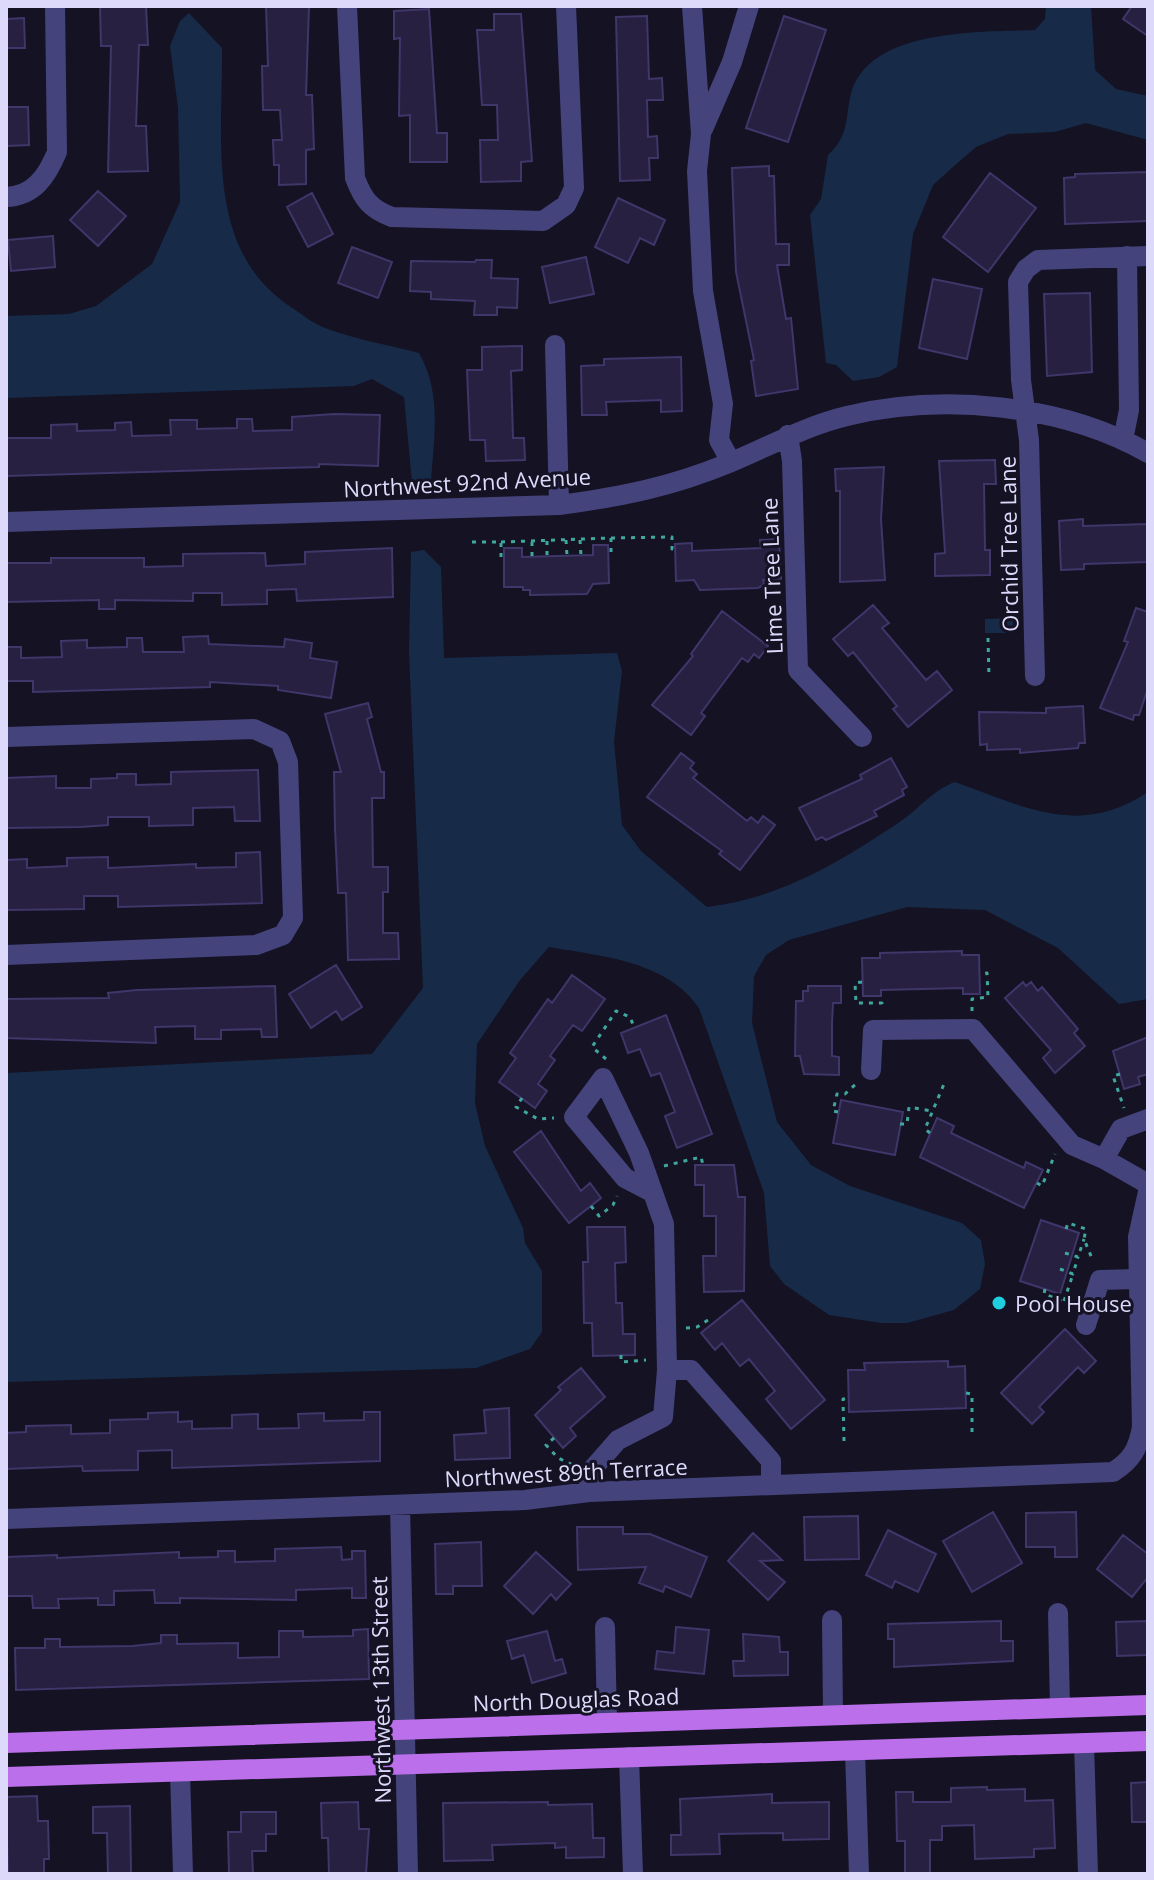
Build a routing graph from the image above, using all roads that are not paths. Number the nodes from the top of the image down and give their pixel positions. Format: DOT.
graph roads {
  1 [pos="55,6"];
  2 [pos="347,6"];
  3 [pos="566,6"];
  4 [pos="692,6"];
  5 [pos="749,6"];
  6 [pos="701,134"];
  7 [pos="14,196"];
  8 [pos="1127,256"];
  9 [pos="1148,256"];
  10 [pos="555,345"];
  11 [pos="1025,411"];
  12 [pos="788,435"];
  13 [pos="1123,440"];
  14 [pos="1148,453"];
  15 [pos="731,462"];
  16 [pos="559,505"];
  17 [pos="6,522"];
  18 [pos="1035,676"];
  19 [pos="6,737"];
  20 [pos="862,737"];
  21 [pos="6,955"];
  22 [pos="871,1070"];
  23 [pos="1139,1122"];
  24 [pos="1104,1159"];
  25 [pos="649,1182"];
  26 [pos="1148,1184"];
  27 [pos="1148,1192"];
  28 [pos="1142,1285"];
  29 [pos="1088,1318"];
  30 [pos="667,1364"];
  31 [pos="589,1482"];
  32 [pos="771,1485"];
  33 [pos="400,1505"];
  34 [pos="6,1519"];
  35 [pos="1058,1613"];
  36 [pos="832,1620"];
  37 [pos="605,1627"];
  38 [pos="1148,1705"];
  39 [pos="1060,1708"];
  40 [pos="833,1715"];
  41 [pos="607,1722"];
  42 [pos="404,1728"];
  43 [pos="1148,1729"];
  44 [pos="1148,1741"];
  45 [pos="6,1743"];
  46 [pos="1084,1743"];
  47 [pos="1111,1743"];
  48 [pos="855,1751"];
  49 [pos="629,1757"];
  50 [pos="405,1763"];
  51 [pos="180,1772"];
  52 [pos="6,1777"];
  53 [pos="183,1874"];
  54 [pos="408,1874"];
  55 [pos="633,1874"];
  56 [pos="859,1874"];
  57 [pos="1088,1874"];
  1 -- 7 [label="street"];
  2 -- 3 [label="street"];
  4 -- 6 [label="street"];
  5 -- 6 [label="street"];
  6 -- 15 [label="street"];
  8 -- 9 [label="street"];
  8 -- 11 [label="street, Orchid Tree Lane"];
  8 -- 13 [label="street"];
  10 -- 16 [label="street"];
  11 -- 12 [label="street, Northwest 92nd Avenue"];
  11 -- 13 [label="street, Northwest 92nd Avenue"];
  11 -- 18 [label="street, Orchid Tree Lane"];
  12 -- 15 [label="street, Northwest 92nd Avenue"];
  12 -- 20 [label="street, Lime Tree Lane"];
  13 -- 14 [label="street, Northwest 92nd Avenue"];
  15 -- 16 [label="street, Northwest 92nd Avenue"];
  16 -- 17 [label="street, Northwest 92nd Avenue"];
  19 -- 21 [label="street"];
  22 -- 24 [label="street"];
  23 -- 24 [label="street"];
  24 -- 26 [label="street"];
  25 -- 25 [label="street"];
  25 -- 30 [label="street"];
  27 -- 28 [label="street"];
  28 -- 29 [label="street"];
  28 -- 32 [label="street, Northwest 89th Terrace"];
  30 -- 31 [label="street"];
  30 -- 32 [label="street"];
  31 -- 32 [label="street, Northwest 89th Terrace"];
  31 -- 33 [label="street, Northwest 89th Terrace"];
  33 -- 34 [label="street, Northwest 89th Terrace"];
  33 -- 42 [label="street, Northwest 13th Street"];
  35 -- 39 [label="street"];
  36 -- 40 [label="street"];
  37 -- 41 [label="street"];
  38 -- 39 [label="main road, North Douglas Road"];
  39 -- 40 [label="main road, North Douglas Road"];
  40 -- 41 [label="main road, North Douglas Road"];
  41 -- 42 [label="main road, North Douglas Road"];
  42 -- 45 [label="main road, North Douglas Road"];
  42 -- 50 [label="street, Northwest 13th Street"];
  43 -- 47 [label="main road"];
  44 -- 47 [label="main road"];
  46 -- 47 [label="main road"];
  46 -- 48 [label="main road"];
  46 -- 57 [label="street"];
  48 -- 49 [label="main road"];
  48 -- 56 [label="street"];
  49 -- 50 [label="main road"];
  49 -- 55 [label="street"];
  50 -- 51 [label="main road"];
  50 -- 54 [label="street, Northwest 13th Street"];
  51 -- 52 [label="main road"];
  51 -- 53 [label="street"];
}
